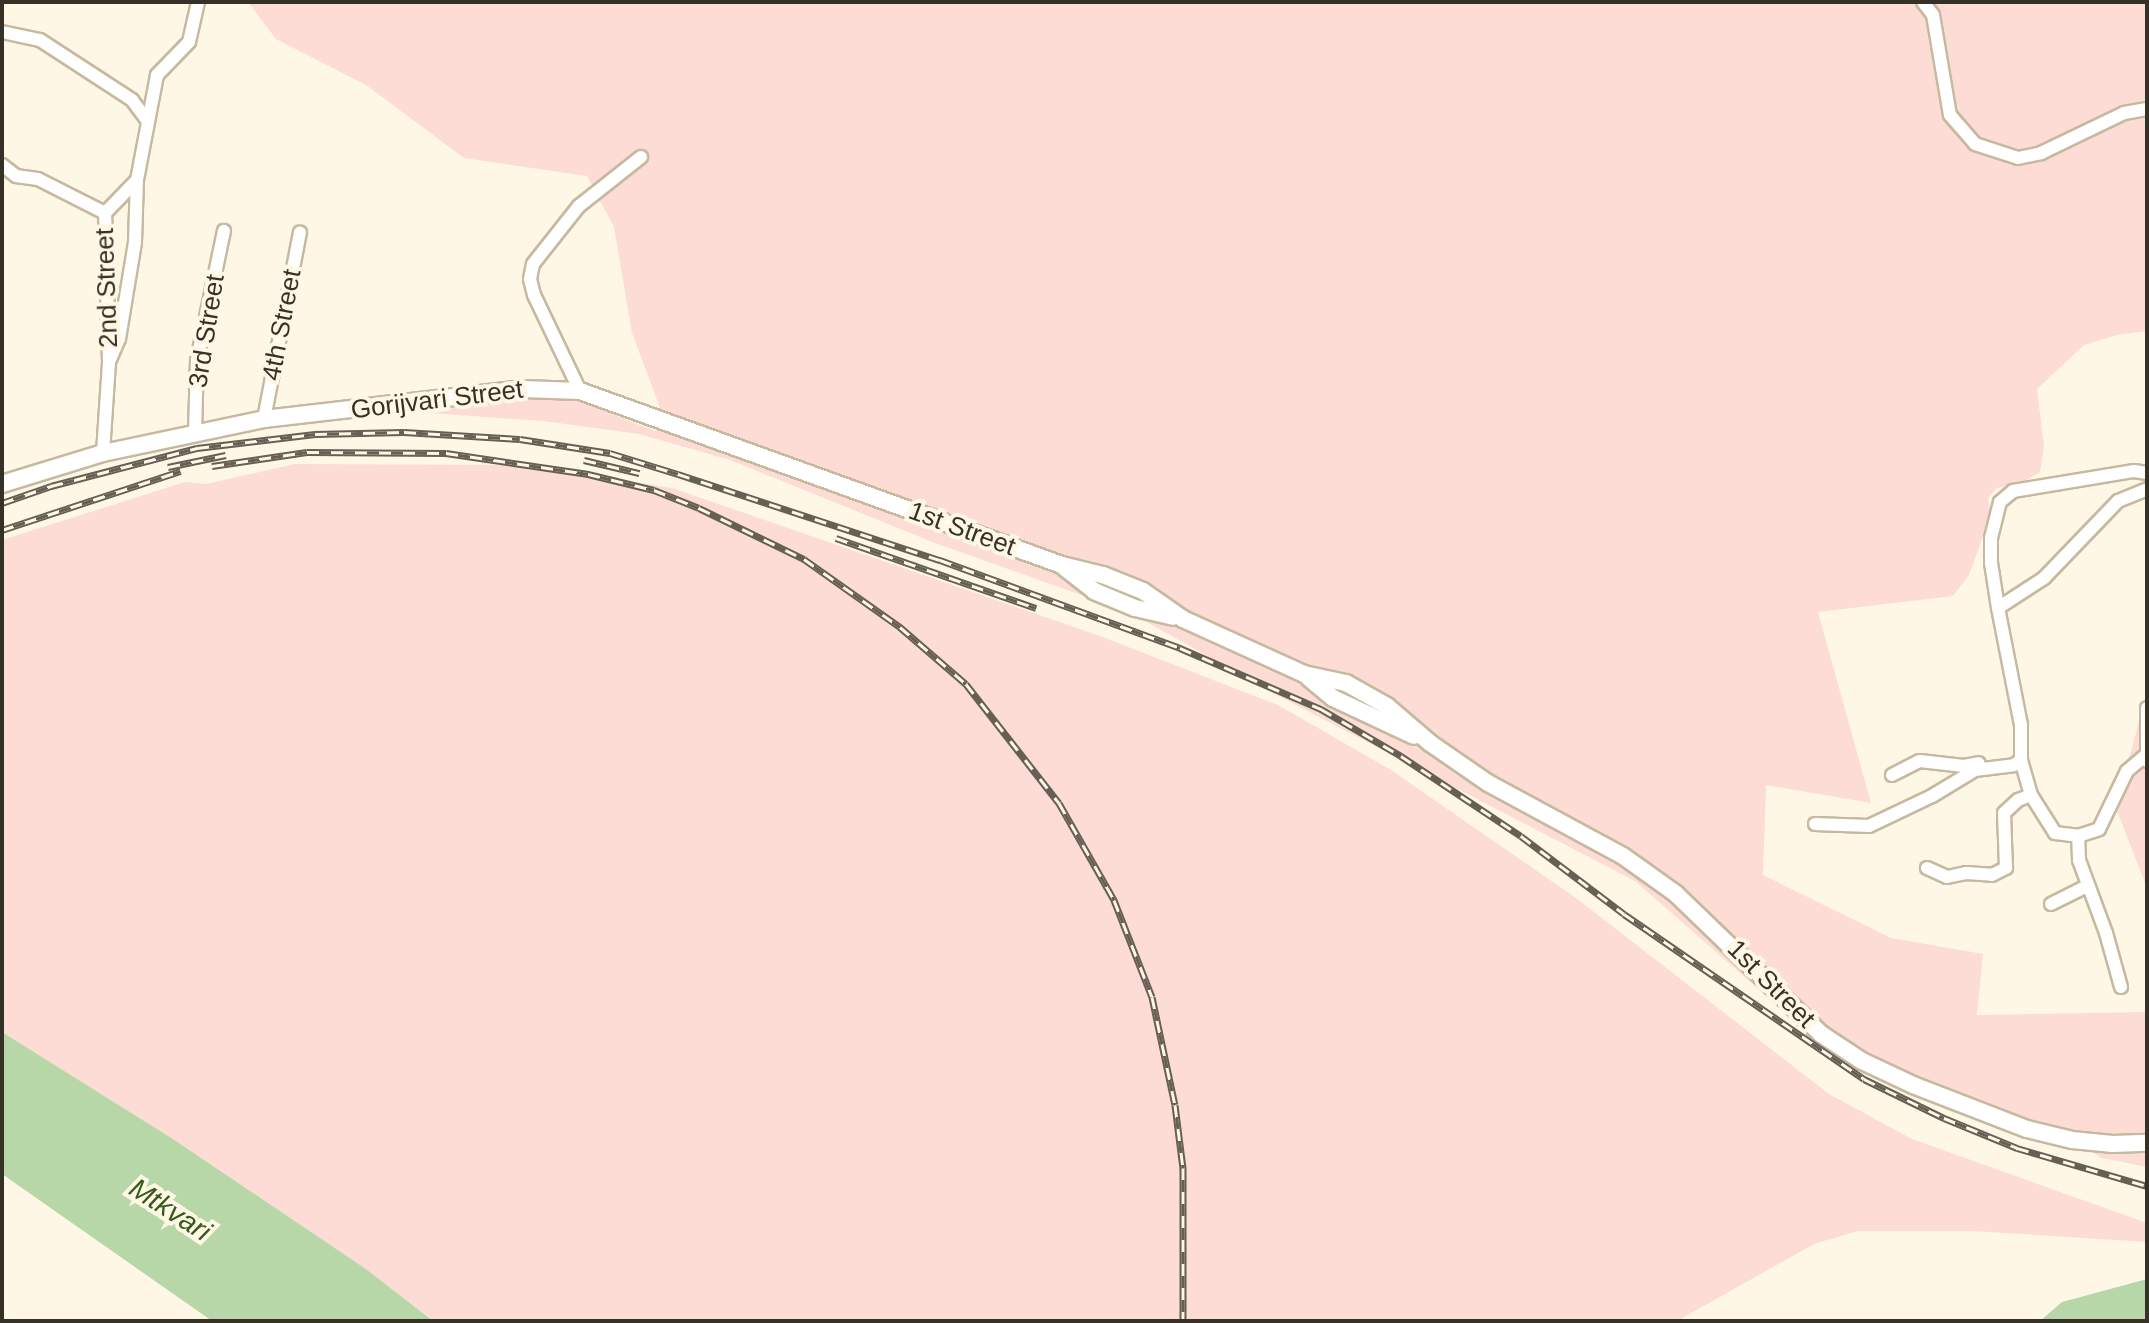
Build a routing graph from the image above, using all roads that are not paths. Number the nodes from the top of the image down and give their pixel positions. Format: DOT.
graph roads {
  1 [pos="198,2"];
  2 [pos="1923,2"];
  3 [pos="2,32"];
  4 [pos="2147,109"];
  5 [pos="148,121"];
  6 [pos="641,157"];
  7 [pos="2,165"];
  8 [pos="137,180"];
  9 [pos="105,213"];
  10 [pos="224,231"];
  11 [pos="300,232"];
  12 [pos="109,362"];
  13 [pos="580,391"];
  14 [pos="264,419"];
  15 [pos="195,432"];
  16 [pos="103,453"];
  17 [pos="2147,473"];
  18 [pos="2,484"];
  19 [pos="2147,489"];
  20 [pos="862,493"];
  21 [pos="1998,608"];
  22 [pos="2147,708"];
  23 [pos="2146,758"];
  24 [pos="2017,762"];
  25 [pos="1892,775"];
  26 [pos="2031,795"];
  27 [pos="1815,824"];
  28 [pos="2078,836"];
  29 [pos="1927,868"];
  30 [pos="2087,886"];
  31 [pos="2051,904"];
  32 [pos="2121,987"];
  33 [pos="2147,1143"];
  1 -- 5 [label="street, 2nd Street"];
  2 -- 4 [label="street"];
  3 -- 5 [label="street"];
  5 -- 8 [label="street, 2nd Street"];
  6 -- 13 [label="street"];
  7 -- 9 [label="street"];
  8 -- 9 [label="street, 2nd Street"];
  8 -- 12 [label="street, 2nd Street"];
  9 -- 12 [label="street, 2nd Street"];
  10 -- 15 [label="street, 3rd Street"];
  11 -- 14 [label="street, 4th Street"];
  12 -- 16 [label="street, 2nd Street"];
  13 -- 14 [label="main road, Gorijvari Street"];
  13 -- 20 [label="main road, Gorijvari Street"];
  14 -- 15 [label="main road, Gorijvari Street"];
  15 -- 16 [label="main road, Gorijvari Street"];
  16 -- 18 [label="main road, Gorijvari Street"];
  17 -- 21 [label="street"];
  19 -- 21 [label="street"];
  20 -- 33 [label="main road, 1st Street"];
  21 -- 24 [label="street"];
  22 -- 23 [label="street"];
  23 -- 28 [label="street"];
  24 -- 25 [label="street"];
  24 -- 26 [label="street"];
  24 -- 27 [label="street"];
  26 -- 28 [label="street"];
  26 -- 29 [label="street"];
  28 -- 30 [label="street"];
  30 -- 31 [label="street"];
  30 -- 32 [label="street"];
}
